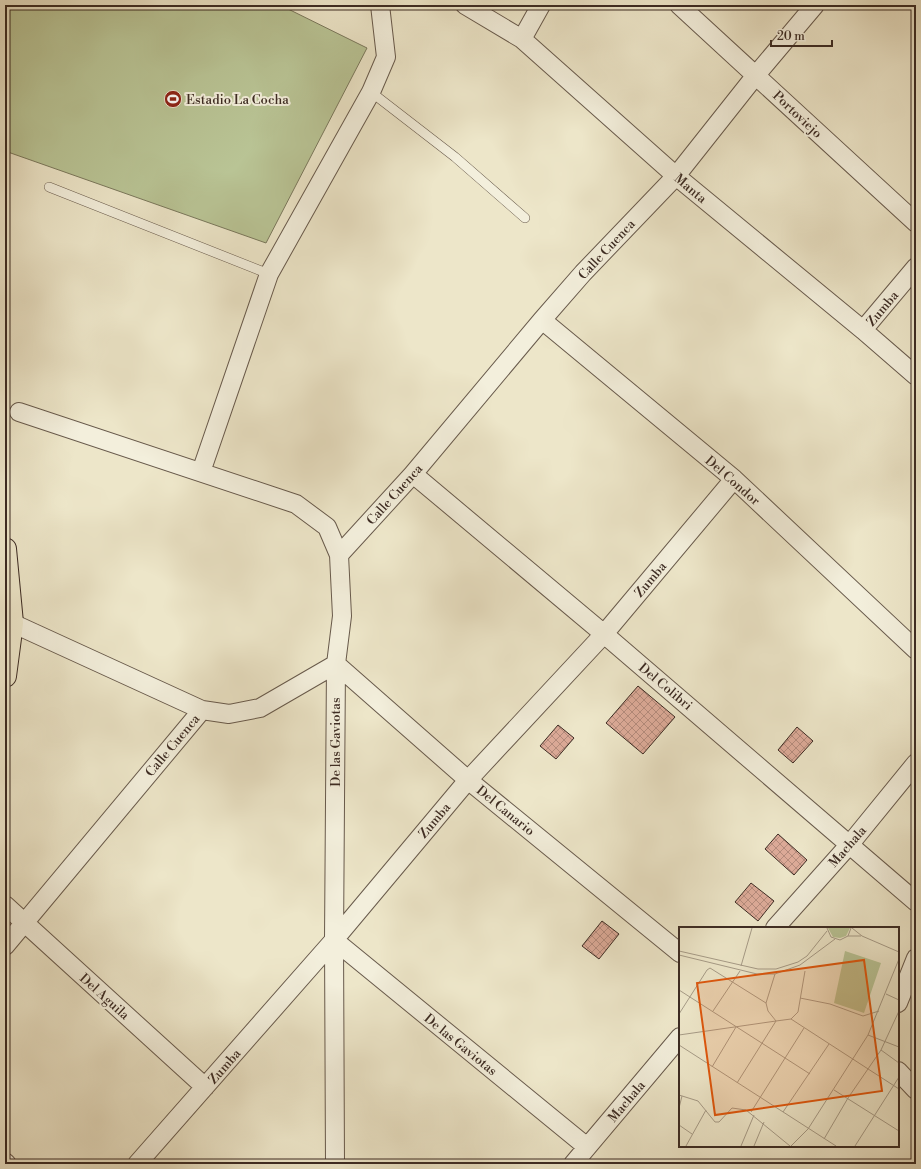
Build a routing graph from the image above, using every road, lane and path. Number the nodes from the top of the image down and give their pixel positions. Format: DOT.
graph roads {
  1 [pos="380,5"];
  2 [pos="465,5"];
  3 [pos="540,5"];
  4 [pos="679,5"];
  5 [pos="815,5"];
  6 [pos="522,39"];
  7 [pos="756,75"];
  8 [pos="371,92"];
  9 [pos="676,176"];
  10 [pos="49,187"];
  11 [pos="526,218"];
  12 [pos="916,223"];
  13 [pos="916,267"];
  14 [pos="269,274"];
  15 [pos="542,320"];
  16 [pos="863,330"];
  17 [pos="916,376"];
  18 [pos="19,412"];
  19 [pos="201,472"];
  20 [pos="413,474"];
  21 [pos="734,479"];
  22 [pos="5,549"];
  23 [pos="339,555"];
  24 [pos="12,623"];
  25 [pos="604,634"];
  26 [pos="916,650"];
  27 [pos="336,664"];
  28 [pos="5,676"];
  29 [pos="202,710"];
  30 [pos="916,762"];
  31 [pos="468,780"];
  32 [pos="850,844"];
  33 [pos="916,902"];
  34 [pos="5,904"];
  35 [pos="24,922"];
  36 [pos="776,927"];
  37 [pos="334,940"];
  38 [pos="5,946"];
  39 [pos="679,952"];
  40 [pos="916,958"];
  41 [pos="899,1000"];
  42 [pos="679,1038"];
  43 [pos="899,1071"];
  44 [pos="205,1087"];
  45 [pos="916,1090"];
  46 [pos="587,1147"];
  47 [pos="137,1164"];
  48 [pos="335,1164"];
  49 [pos="572,1164"];
  1 -- 8 [label="street"];
  2 -- 6 [label="street, Manta"];
  3 -- 6 [label="street"];
  4 -- 7 [label="street, Portoviejo"];
  5 -- 7 [label="street, Calle Cuenca"];
  6 -- 9 [label="street, Manta"];
  7 -- 9 [label="street, Calle Cuenca"];
  7 -- 12 [label="street, Portoviejo"];
  8 -- 11 [label="lane"];
  8 -- 14 [label="street"];
  9 -- 15 [label="street, Calle Cuenca"];
  9 -- 16 [label="street, Manta"];
  10 -- 14 [label="lane"];
  13 -- 16 [label="street, Zumba"];
  14 -- 19 [label="street"];
  15 -- 20 [label="street, Calle Cuenca"];
  15 -- 21 [label="street, Del Condor"];
  16 -- 17 [label="street, Manta"];
  18 -- 19 [label="street"];
  19 -- 23 [label="street"];
  20 -- 23 [label="street, Calle Cuenca"];
  20 -- 25 [label="street, Del Colibri"];
  21 -- 25 [label="street, Zumba"];
  21 -- 26 [label="street, Del Condor"];
  22 -- 24 [label="main road"];
  23 -- 27 [label="street"];
  24 -- 28 [label="main road"];
  24 -- 29 [label="street"];
  25 -- 31 [label="street, Zumba"];
  25 -- 32 [label="street, Del Colibri"];
  27 -- 29 [label="street, Calle Cuenca"];
  27 -- 31 [label="street, Del Canario"];
  27 -- 37 [label="street, De las Gaviotas"];
  29 -- 35 [label="street, Calle Cuenca"];
  30 -- 32 [label="street, Machala"];
  31 -- 37 [label="street, Zumba"];
  31 -- 39 [label="street, Del Canario"];
  32 -- 33 [label="street, Del Colibri"];
  32 -- 36 [label="street, Machala"];
  34 -- 35 [label="street, Del Aguila"];
  35 -- 38 [label="street, Calle Cuenca"];
  35 -- 44 [label="street, Del Aguila"];
  37 -- 44 [label="street, Zumba"];
  37 -- 46 [label="street, De las Gaviotas"];
  37 -- 48 [label="street, De las Gaviotas"];
  40 -- 41 [label="street"];
  42 -- 46 [label="street, Machala"];
  43 -- 45 [label="street"];
  44 -- 47 [label="street, Zumba"];
  46 -- 49 [label="street, Machala"];
}
